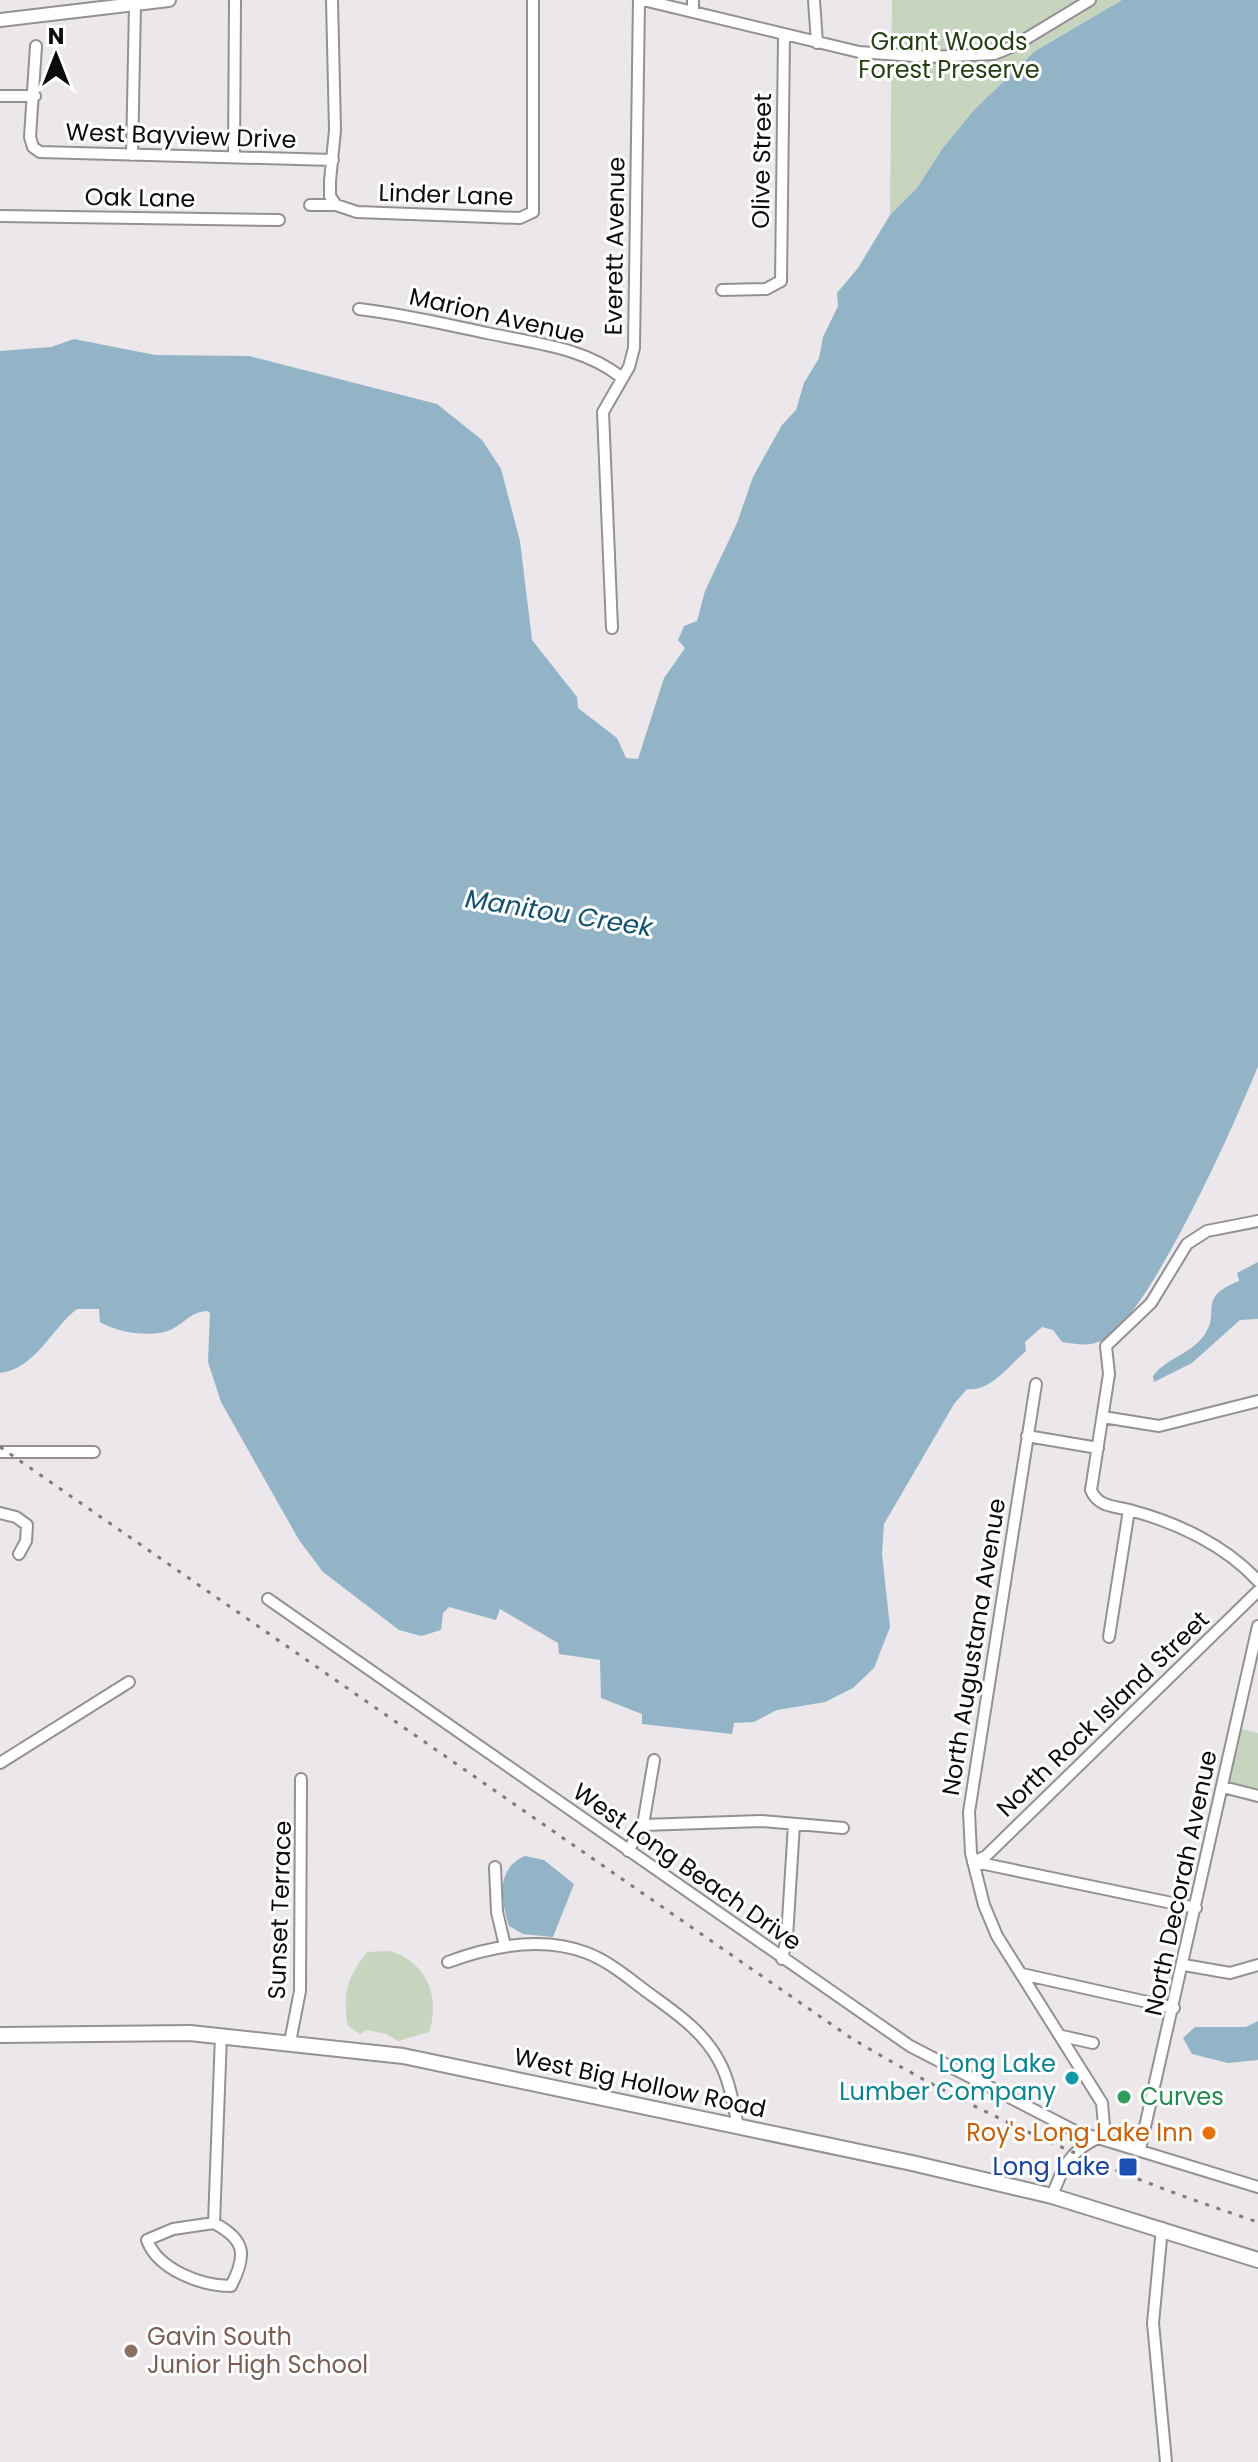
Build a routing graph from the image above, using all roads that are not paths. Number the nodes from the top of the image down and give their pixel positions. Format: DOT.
graph roads {
  1 [pos="169,0"];
  2 [pos="235,0"];
  3 [pos="332,0"];
  4 [pos="533,0"];
  5 [pos="641,0"];
  6 [pos="693,0"];
  7 [pos="814,0"];
  8 [pos="1090,0"];
  9 [pos="135,5"];
  10 [pos="693,12"];
  11 [pos="0,20"];
  12 [pos="784,37"];
  13 [pos="817,43"];
  14 [pos="36,46"];
  15 [pos="0,96"];
  16 [pos="35,96"];
  17 [pos="132,155"];
  18 [pos="234,157"];
  19 [pos="333,160"];
  20 [pos="310,205"];
  21 [pos="336,205"];
  22 [pos="0,216"];
  23 [pos="279,220"];
  24 [pos="722,290"];
  25 [pos="359,309"];
  26 [pos="621,377"];
  27 [pos="612,628"];
  28 [pos="1258,1221"];
  29 [pos="1036,1384"];
  30 [pos="1258,1401"];
  31 [pos="1103,1417"];
  32 [pos="1027,1436"];
  33 [pos="1098,1448"];
  34 [pos="0,1452"];
  35 [pos="94,1452"];
  36 [pos="1129,1510"];
  37 [pos="0,1513"];
  38 [pos="19,1554"];
  39 [pos="1258,1581"];
  40 [pos="1258,1591"];
  41 [pos="268,1599"];
  42 [pos="1258,1626"];
  43 [pos="1109,1637"];
  44 [pos="129,1682"];
  45 [pos="654,1760"];
  46 [pos="0,1763"];
  47 [pos="301,1779"];
  48 [pos="1223,1787"];
  49 [pos="1258,1796"];
  50 [pos="794,1824"];
  51 [pos="643,1825"];
  52 [pos="843,1828"];
  53 [pos="628,1851"];
  54 [pos="973,1862"];
  55 [pos="495,1867"];
  56 [pos="1196,1908"];
  57 [pos="505,1946"];
  58 [pos="782,1959"];
  59 [pos="448,1962"];
  60 [pos="1184,1965"];
  61 [pos="1258,1965"];
  62 [pos="1022,1974"];
  63 [pos="1174,2008"];
  64 [pos="0,2035"];
  65 [pos="221,2035"];
  66 [pos="1062,2036"];
  67 [pos="290,2042"];
  68 [pos="1093,2043"];
  69 [pos="738,2126"];
  70 [pos="1100,2137"];
  71 [pos="1140,2149"];
  72 [pos="1258,2187"];
  73 [pos="1052,2196"];
  74 [pos="214,2223"];
  75 [pos="1162,2228"];
  76 [pos="1254,2258"];
  77 [pos="1166,2462"];
  1 -- 9 [label="street"];
  2 -- 18 [label="street"];
  3 -- 19 [label="street"];
  4 -- 21 [label="street, Linder Lane"];
  5 -- 10 [label="street"];
  5 -- 26 [label="street, Everett Avenue"];
  6 -- 10 [label="street"];
  7 -- 13 [label="street"];
  8 -- 13 [label="street"];
  9 -- 11 [label="street"];
  9 -- 17 [label="street"];
  10 -- 12 [label="street"];
  12 -- 13 [label="street"];
  12 -- 24 [label="street, Olive Street"];
  14 -- 16 [label="street"];
  15 -- 16 [label="street"];
  16 -- 17 [label="street, West Bayview Drive"];
  17 -- 18 [label="street, West Bayview Drive"];
  18 -- 19 [label="street, West Bayview Drive"];
  19 -- 21 [label="street"];
  20 -- 21 [label="street, Linder Lane"];
  22 -- 23 [label="street, Oak Lane"];
  25 -- 26 [label="street, Marion Avenue"];
  26 -- 27 [label="street, Everett Avenue"];
  28 -- 31 [label="street"];
  29 -- 32 [label="street, North Augustana Avenue"];
  30 -- 31 [label="street"];
  31 -- 33 [label="street"];
  32 -- 33 [label="street"];
  32 -- 54 [label="street, North Augustana Avenue"];
  33 -- 36 [label="street"];
  34 -- 35 [label="street"];
  36 -- 39 [label="street"];
  36 -- 43 [label="street"];
  37 -- 38 [label="street"];
  40 -- 54 [label="street, North Rock Island Street"];
  41 -- 53 [label="street, West Long Beach Drive"];
  42 -- 48 [label="street, North Decorah Avenue"];
  44 -- 46 [label="street"];
  45 -- 51 [label="street"];
  47 -- 67 [label="street, Sunset Terrace"];
  48 -- 49 [label="street"];
  48 -- 56 [label="street, North Decorah Avenue"];
  50 -- 51 [label="street"];
  50 -- 52 [label="street"];
  50 -- 58 [label="street"];
  51 -- 53 [label="street"];
  53 -- 58 [label="street, West Long Beach Drive"];
  54 -- 56 [label="street"];
  54 -- 62 [label="street, North Augustana Avenue"];
  55 -- 57 [label="street"];
  56 -- 60 [label="street, North Decorah Avenue"];
  57 -- 59 [label="street"];
  57 -- 69 [label="street"];
  58 -- 70 [label="street, West Long Beach Drive"];
  60 -- 61 [label="street"];
  60 -- 63 [label="street, North Decorah Avenue"];
  62 -- 63 [label="street"];
  62 -- 66 [label="street, North Augustana Avenue"];
  63 -- 71 [label="street, North Decorah Avenue"];
  64 -- 65 [label="main road, West Big Hollow Road"];
  65 -- 67 [label="main road, West Big Hollow Road"];
  65 -- 74 [label="street"];
  66 -- 68 [label="street"];
  66 -- 70 [label="street, North Augustana Avenue"];
  67 -- 69 [label="main road, West Big Hollow Road"];
  69 -- 73 [label="main road, West Big Hollow Road"];
  70 -- 71 [label="street, West Long Beach Drive"];
  70 -- 73 [label="street"];
  71 -- 72 [label="street, West Long Beach Drive"];
  73 -- 75 [label="main road, West Big Hollow Road"];
  74 -- 74 [label="street"];
  75 -- 76 [label="main road, West Big Hollow Road"];
  75 -- 77 [label="street"];
}
